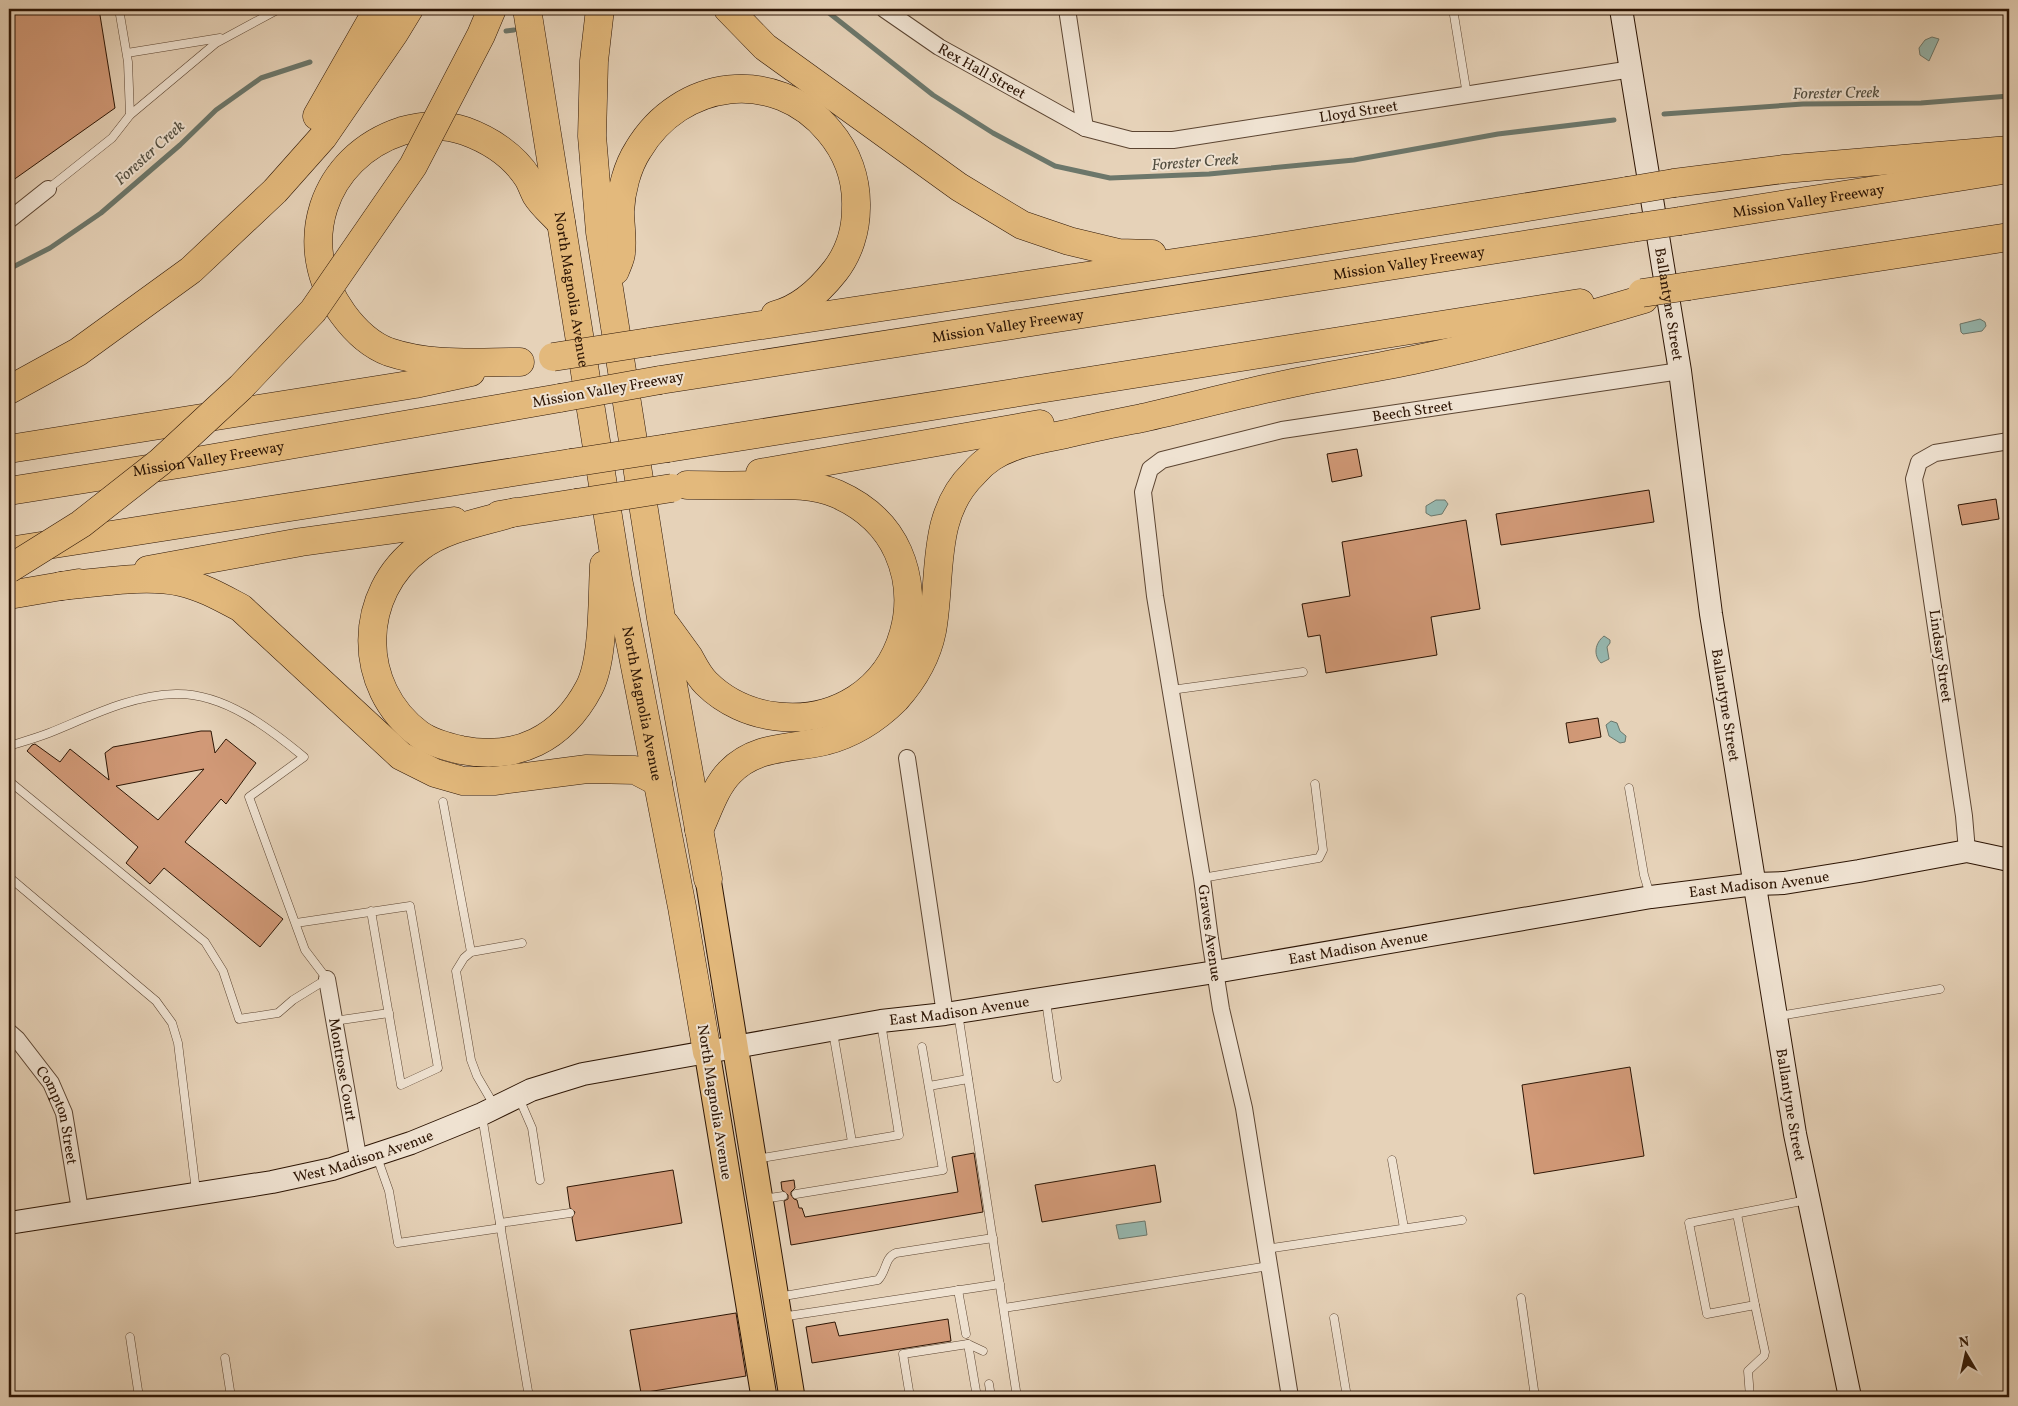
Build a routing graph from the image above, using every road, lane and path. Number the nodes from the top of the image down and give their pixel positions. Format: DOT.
graph roads {
  1 [pos="119,9"];
  2 [pos="280,9"];
  3 [pos="378,9"];
  4 [pos="409,9"];
  5 [pos="492,9"];
  6 [pos="527,9"];
  7 [pos="600,9"];
  8 [pos="728,9"];
  9 [pos="884,9"];
  10 [pos="1067,9"];
  11 [pos="1453,9"];
  12 [pos="1621,9"];
  13 [pos="227,37"];
  14 [pos="127,53"];
  15 [pos="1632,69"];
  16 [pos="1467,95"];
  17 [pos="130,115"];
  18 [pos="1085,128"];
  19 [pos="2009,150"];
  20 [pos="2009,169"];
  21 [pos="48,190"];
  22 [pos="275,191"];
  23 [pos="9,220"];
  24 [pos="561,223"];
  25 [pos="2009,238"];
  26 [pos="1260,250"];
  27 [pos="609,291"];
  28 [pos="1643,296"];
  29 [pos="698,333"];
  30 [pos="520,362"];
  31 [pos="1680,370"];
  32 [pos="1286,384"];
  33 [pos="9,390"];
  34 [pos="2009,441"];
  35 [pos="9,449"];
  36 [pos="1150,469"];
  37 [pos="679,486"];
  38 [pos="9,491"];
  39 [pos="516,512"];
  40 [pos="607,516"];
  41 [pos="9,551"];
  42 [pos="9,568"];
  43 [pos="61,586"];
  44 [pos="9,595"];
  45 [pos="661,618"];
  46 [pos="1303,672"];
  47 [pos="1171,690"];
  48 [pos="9,746"];
  49 [pos="906,758"];
  50 [pos="9,781"];
  51 [pos="658,782"];
  52 [pos="1315,784"];
  53 [pos="1629,788"];
  54 [pos="444,802"];
  55 [pos="699,830"];
  56 [pos="1966,851"];
  57 [pos="2009,860"];
  58 [pos="9,876"];
  59 [pos="1202,878"];
  60 [pos="708,879"];
  61 [pos="1755,884"];
  62 [pos="1651,897"];
  63 [pos="371,911"];
  64 [pos="296,923"];
  65 [pos="522,943"];
  66 [pos="471,952"];
  67 [pos="1215,972"];
  68 [pos="327,979"];
  69 [pos="1940,989"];
  70 [pos="1046,997"];
  71 [pos="389,1013"];
  72 [pos="952,1013"];
  73 [pos="1777,1017"];
  74 [pos="334,1021"];
  75 [pos="881,1021"];
  76 [pos="833,1030"];
  77 [pos="9,1032"];
  78 [pos="735,1046"];
  79 [pos="922,1047"];
  80 [pos="707,1052"];
  81 [pos="1057,1078"];
  82 [pos="968,1079"];
  83 [pos="928,1086"];
  84 [pos="518,1096"];
  85 [pos="488,1110"];
  86 [pos="852,1142"];
  87 [pos="368,1158"];
  88 [pos="754,1159"];
  89 [pos="1392,1160"];
  90 [pos="540,1180"];
  91 [pos="196,1193"];
  92 [pos="796,1194"];
  93 [pos="1809,1200"];
  94 [pos="80,1210"];
  95 [pos="570,1213"];
  96 [pos="1737,1214"];
  97 [pos="1462,1220"];
  98 [pos="9,1223"];
  99 [pos="501,1226"];
  100 [pos="1404,1228"];
  101 [pos="993,1238"];
  102 [pos="1266,1249"];
  103 [pos="1269,1266"];
  104 [pos="1000,1284"];
  105 [pos="958,1290"];
  106 [pos="1521,1298"];
  107 [pos="1755,1305"];
  108 [pos="778,1308"];
  109 [pos="1004,1308"];
  110 [pos="1334,1318"];
  111 [pos="966,1334"];
  112 [pos="130,1337"];
  113 [pos="968,1344"];
  114 [pos="983,1351"];
  115 [pos="225,1358"];
  116 [pos="989,1384"];
  117 [pos="139,1397"];
  118 [pos="231,1397"];
  119 [pos="529,1397"];
  120 [pos="764,1397"];
  121 [pos="792,1397"];
  122 [pos="910,1397"];
  123 [pos="977,1397"];
  124 [pos="991,1397"];
  125 [pos="1017,1397"];
  126 [pos="1290,1397"];
  127 [pos="1347,1397"];
  128 [pos="1535,1397"];
  129 [pos="1750,1397"];
  130 [pos="1850,1397"];
  1 -- 14 [label="lane"];
  2 -- 13 [label="lane"];
  3 -- 22 [label="highway"];
  4 -- 22 [label="highway"];
  5 -- 42 [label="highway, bridge"];
  6 -- 24 [label="highway, North Magnolia Avenue"];
  7 -- 27 [label="highway, North Magnolia Avenue"];
  8 -- 26 [label="highway"];
  9 -- 18 [label="street, Rex Hall Street"];
  10 -- 18 [label="street"];
  11 -- 16 [label="lane"];
  12 -- 15 [label="street, Ballantyne Street"];
  13 -- 14 [label="lane"];
  13 -- 17 [label="lane"];
  14 -- 17 [label="lane"];
  15 -- 16 [label="street, Lloyd Street"];
  15 -- 31 [label="street, Ballantyne Street"];
  16 -- 18 [label="street, Lloyd Street"];
  17 -- 21 [label="lane"];
  19 -- 26 [label="highway, bridge"];
  20 -- 38 [label="highway, Mission Valley Freeway, bridge"];
  21 -- 23 [label="street"];
  22 -- 33 [label="highway"];
  24 -- 30 [label="highway"];
  24 -- 40 [label="highway, North Magnolia Avenue"];
  25 -- 28 [label="highway, bridge"];
  26 -- 29 [label="highway"];
  27 -- 29 [label="highway"];
  27 -- 45 [label="highway, North Magnolia Avenue"];
  28 -- 32 [label="highway"];
  28 -- 41 [label="highway, bridge"];
  29 -- 30 [label="highway, bridge"];
  30 -- 35 [label="highway"];
  31 -- 36 [label="street, Beech Street"];
  31 -- 61 [label="street, Ballantyne Street"];
  32 -- 37 [label="highway"];
  32 -- 55 [label="highway"];
  34 -- 56 [label="street, Lindsay Street"];
  36 -- 47 [label="street, Graves Avenue"];
  37 -- 39 [label="highway, bridge"];
  37 -- 45 [label="highway"];
  39 -- 40 [label="highway"];
  39 -- 43 [label="highway"];
  40 -- 51 [label="highway, North Magnolia Avenue"];
  43 -- 44 [label="highway"];
  43 -- 51 [label="highway"];
  45 -- 55 [label="highway, North Magnolia Avenue"];
  46 -- 47 [label="lane"];
  47 -- 59 [label="street, Graves Avenue"];
  48 -- 64 [label="lane"];
  49 -- 72 [label="street"];
  50 -- 68 [label="lane"];
  51 -- 80 [label="highway, North Magnolia Avenue"];
  52 -- 59 [label="lane"];
  53 -- 62 [label="lane"];
  54 -- 66 [label="lane"];
  55 -- 60 [label="highway, North Magnolia Avenue"];
  56 -- 57 [label="street, East Madison Avenue"];
  56 -- 61 [label="street, East Madison Avenue"];
  58 -- 91 [label="lane"];
  59 -- 67 [label="street, Graves Avenue"];
  60 -- 78 [label="main road, North Magnolia Avenue"];
  61 -- 62 [label="street, East Madison Avenue"];
  61 -- 73 [label="street, Ballantyne Street"];
  62 -- 67 [label="street, East Madison Avenue"];
  63 -- 64 [label="lane"];
  63 -- 71 [label="lane"];
  63 -- 71 [label="lane"];
  64 -- 68 [label="lane"];
  65 -- 66 [label="lane"];
  66 -- 85 [label="lane"];
  67 -- 70 [label="street, East Madison Avenue"];
  67 -- 102 [label="street, Graves Avenue"];
  68 -- 74 [label="street, Montrose Court"];
  69 -- 73 [label="lane"];
  70 -- 72 [label="street, East Madison Avenue"];
  70 -- 81 [label="lane"];
  71 -- 74 [label="lane"];
  72 -- 75 [label="street, East Madison Avenue"];
  72 -- 82 [label="lane"];
  73 -- 93 [label="street, Ballantyne Street"];
  74 -- 87 [label="street, Montrose Court"];
  75 -- 76 [label="street, East Madison Avenue"];
  75 -- 86 [label="lane"];
  76 -- 78 [label="street, East Madison Avenue"];
  76 -- 86 [label="lane"];
  77 -- 94 [label="street, Compton Street"];
  78 -- 80 [label="street, East Madison Avenue"];
  78 -- 88 [label="main road, North Magnolia Avenue"];
  79 -- 83 [label="lane"];
  80 -- 84 [label="street, West Madison Avenue"];
  80 -- 120 [label="main road, North Magnolia Avenue"];
  82 -- 83 [label="lane"];
  82 -- 101 [label="lane"];
  83 -- 92 [label="lane"];
  84 -- 85 [label="street, West Madison Avenue"];
  84 -- 90 [label="lane"];
  85 -- 87 [label="street, West Madison Avenue"];
  85 -- 99 [label="lane"];
  86 -- 88 [label="lane"];
  87 -- 91 [label="street, West Madison Avenue"];
  87 -- 99 [label="lane"];
  88 -- 108 [label="main road, North Magnolia Avenue"];
  89 -- 100 [label="lane"];
  91 -- 94 [label="street, West Madison Avenue"];
  93 -- 96 [label="lane"];
  93 -- 130 [label="street, Ballantyne Street"];
  94 -- 98 [label="street, West Madison Avenue"];
  95 -- 99 [label="lane"];
  96 -- 107 [label="lane"];
  96 -- 107 [label="lane"];
  97 -- 100 [label="lane"];
  99 -- 119 [label="lane"];
  100 -- 102 [label="lane"];
  101 -- 104 [label="lane"];
  101 -- 108 [label="lane"];
  102 -- 103 [label="street, Graves Avenue"];
  103 -- 109 [label="lane"];
  103 -- 126 [label="street, Graves Avenue"];
  104 -- 105 [label="lane"];
  104 -- 109 [label="lane"];
  105 -- 108 [label="lane"];
  105 -- 111 [label="lane"];
  106 -- 128 [label="lane"];
  107 -- 129 [label="lane"];
  108 -- 121 [label="main road, North Magnolia Avenue"];
  109 -- 125 [label="lane"];
  110 -- 127 [label="lane"];
  112 -- 117 [label="lane"];
  113 -- 114 [label="lane"];
  113 -- 122 [label="lane"];
  113 -- 123 [label="lane"];
  115 -- 118 [label="lane"];
  116 -- 124 [label="lane"];
}
